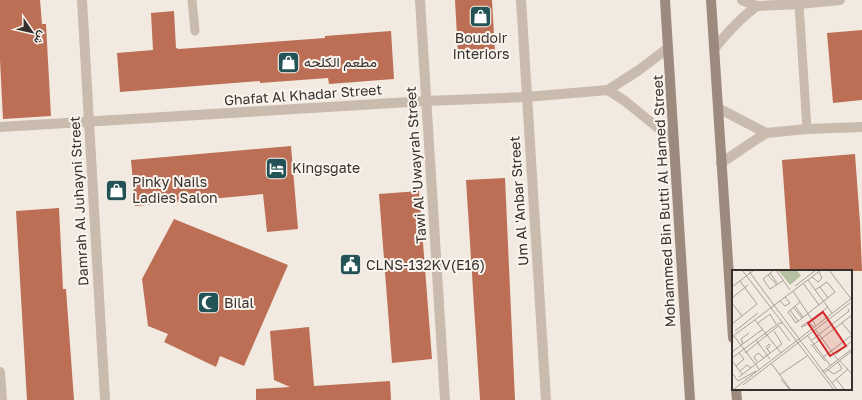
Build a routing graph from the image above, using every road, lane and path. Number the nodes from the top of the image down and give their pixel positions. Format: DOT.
graph roads {
  1 [pos="82,0"];
  2 [pos="192,0"];
  3 [pos="420,0"];
  4 [pos="521,0"];
  5 [pos="665,0"];
  6 [pos="711,0"];
  7 [pos="742,0"];
  8 [pos="840,0"];
  9 [pos="799,4"];
  10 [pos="757,6"];
  11 [pos="195,31"];
  12 [pos="668,48"];
  13 [pos="714,49"];
  14 [pos="608,90"];
  15 [pos="526,97"];
  16 [pos="426,101"];
  17 [pos="718,108"];
  18 [pos="89,122"];
  19 [pos="862,127"];
  20 [pos="0,128"];
  21 [pos="807,129"];
  22 [pos="766,133"];
  23 [pos="674,141"];
  24 [pos="721,164"];
  25 [pos="732,324"];
  26 [pos="0,372"];
  27 [pos="736,390"];
  28 [pos="2,400"];
  29 [pos="105,400"];
  30 [pos="445,400"];
  31 [pos="546,400"];
  32 [pos="690,400"];
  33 [pos="737,400"];
  1 -- 18 [label="street, Damrah Al Juhayni Street"];
  2 -- 11 [label="lane"];
  3 -- 16 [label="street, Tawi Al 'Uwayrah Street"];
  4 -- 15 [label="street, Um Al 'Anbar Street"];
  5 -- 12 [label="street, Mohammed Bin Butti Al Hamed Street"];
  6 -- 13 [label="street"];
  7 -- 10 [label="street"];
  8 -- 9 [label="street"];
  9 -- 10 [label="street"];
  9 -- 21 [label="lane"];
  10 -- 13 [label="street"];
  12 -- 14 [label="street, Ghafat Al Khadar Street"];
  12 -- 23 [label="street, Mohammed Bin Butti Al Hamed Street"];
  13 -- 17 [label="street"];
  14 -- 15 [label="street, Ghafat Al Khadar Street"];
  14 -- 23 [label="street"];
  15 -- 16 [label="street, Ghafat Al Khadar Street"];
  15 -- 31 [label="street, Um Al 'Anbar Street"];
  16 -- 18 [label="street, Ghafat Al Khadar Street"];
  16 -- 30 [label="street, Tawi Al 'Uwayrah Street"];
  17 -- 22 [label="street"];
  17 -- 24 [label="street"];
  18 -- 20 [label="street, Ghafat Al Khadar Street"];
  18 -- 29 [label="street, Damrah Al Juhayni Street"];
  19 -- 21 [label="street"];
  21 -- 22 [label="street"];
  22 -- 24 [label="street"];
  23 -- 32 [label="street, Mohammed Bin Butti Al Hamed Street"];
  24 -- 25 [label="street"];
  26 -- 28 [label="street"];
  27 -- 33 [label="street"];
}
